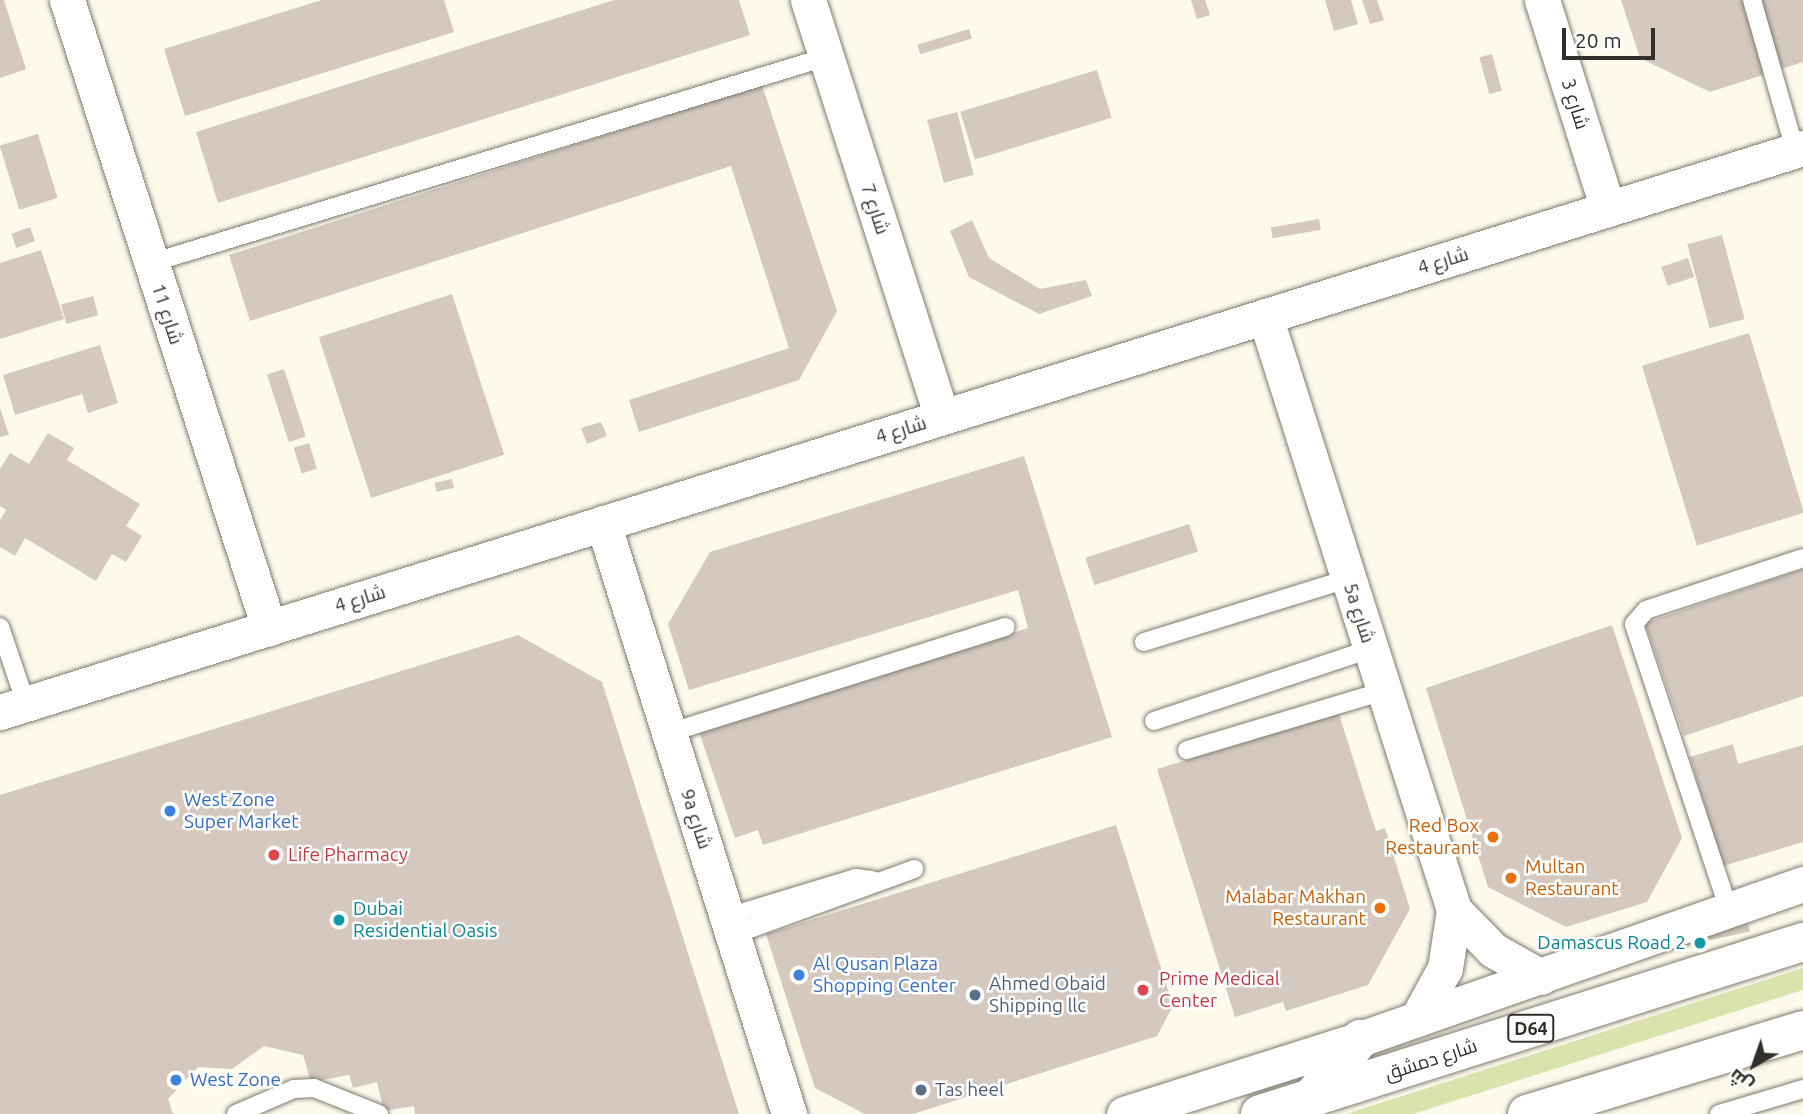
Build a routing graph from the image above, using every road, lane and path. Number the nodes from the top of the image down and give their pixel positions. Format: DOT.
graph roads {
  1 [pos="67,0"];
  2 [pos="808,0"];
  3 [pos="1542,0"];
  4 [pos="1752,0"];
  5 [pos="826,57"];
  6 [pos="1799,149"];
  7 [pos="1608,209"];
  8 [pos="151,263"];
  9 [pos="1265,316"];
  10 [pos="942,417"];
  11 [pos="603,523"];
  12 [pos="1803,558"];
  13 [pos="1348,579"];
  14 [pos="0,627"];
  15 [pos="1006,627"];
  16 [pos="269,628"];
  17 [pos="1144,642"];
  18 [pos="1371,649"];
  19 [pos="1384,691"];
  20 [pos="13,708"];
  21 [pos="1154,721"];
  22 [pos="669,733"];
  23 [pos="1186,750"];
  24 [pos="914,869"];
  25 [pos="1803,884"];
  26 [pos="1454,910"];
  27 [pos="1729,910"];
  28 [pos="730,926"];
  29 [pos="1803,942"];
  30 [pos="1541,977"];
  31 [pos="1418,1019"];
  32 [pos="1803,1030"];
  33 [pos="1360,1039"];
  34 [pos="1803,1089"];
  35 [pos="1311,1098"];
  36 [pos="236,1114"];
  37 [pos="379,1114"];
  38 [pos="789,1114"];
  39 [pos="1124,1114"];
  40 [pos="1260,1114"];
  41 [pos="1527,1114"];
  42 [pos="1719,1114"];
  1 -- 8 [label="street, شارع 11"];
  2 -- 5 [label="street, شارع 7"];
  3 -- 7 [label="street, شارع 3"];
  4 -- 6 [label="lane"];
  5 -- 8 [label="lane"];
  5 -- 10 [label="street, شارع 7"];
  6 -- 7 [label="street, شارع 4"];
  7 -- 9 [label="street, شارع 4"];
  8 -- 16 [label="street, شارع 11"];
  9 -- 10 [label="street, شارع 4"];
  9 -- 13 [label="street, 5a شارع"];
  10 -- 11 [label="street, شارع 4"];
  11 -- 16 [label="street, شارع 4"];
  11 -- 22 [label="street, 9a شارع"];
  12 -- 27 [label="lane"];
  13 -- 17 [label="lane"];
  13 -- 18 [label="street, 5a شارع"];
  14 -- 20 [label="lane"];
  15 -- 22 [label="lane"];
  16 -- 20 [label="street, شارع 4"];
  18 -- 19 [label="street, 5a شارع"];
  18 -- 21 [label="lane"];
  19 -- 23 [label="lane"];
  19 -- 26 [label="street, 5a شارع"];
  22 -- 28 [label="street, 9a شارع"];
  24 -- 28 [label="lane"];
  25 -- 27 [label="street"];
  26 -- 30 [label="street, 5a شارع"];
  26 -- 31 [label="street, 5a شارع"];
  27 -- 30 [label="street"];
  28 -- 38 [label="street, 9a شارع"];
  29 -- 35 [label="main road, شارع دمشق / D64"];
  30 -- 31 [label="street"];
  31 -- 33 [label="street"];
  32 -- 41 [label="main road"];
  33 -- 35 [label="main road"];
  33 -- 39 [label="street"];
  34 -- 42 [label="lane"];
  35 -- 40 [label="main road, شارع دمشق / D64"];
  36 -- 37 [label="lane"];
}
